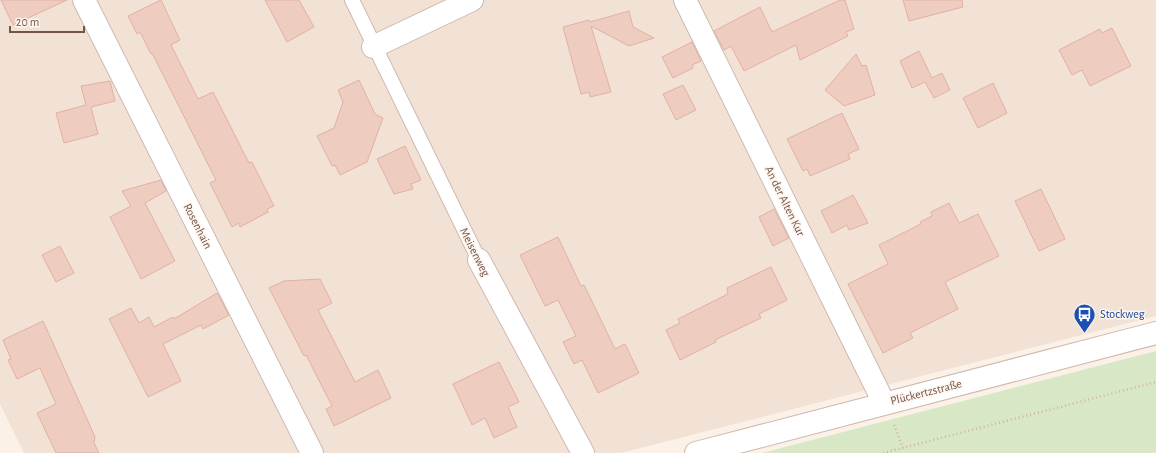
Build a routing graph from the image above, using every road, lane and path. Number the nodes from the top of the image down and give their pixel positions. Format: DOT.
graph roads {
  1 [pos="84,0"];
  2 [pos="352,0"];
  3 [pos="472,0"];
  4 [pos="685,0"];
  5 [pos="373,47"];
  6 [pos="479,260"];
  7 [pos="1156,333"];
  8 [pos="1156,382"];
  9 [pos="884,403"];
  10 [pos="312,453"];
  11 [pos="583,453"];
  12 [pos="696,453"];
  13 [pos="882,453"];
  1 -- 10 [label="street, Rosenhain"];
  2 -- 5 [label="lane, Meisenweg"];
  3 -- 5 [label="street"];
  4 -- 9 [label="street, An der Alten Kur"];
  5 -- 6 [label="lane, Meisenweg"];
  6 -- 11 [label="street, Meisenweg"];
  7 -- 9 [label="street, Plückertzstraße"];
  8 -- 13 [label="path"];
  9 -- 12 [label="street, Plückertzstraße"];
}
